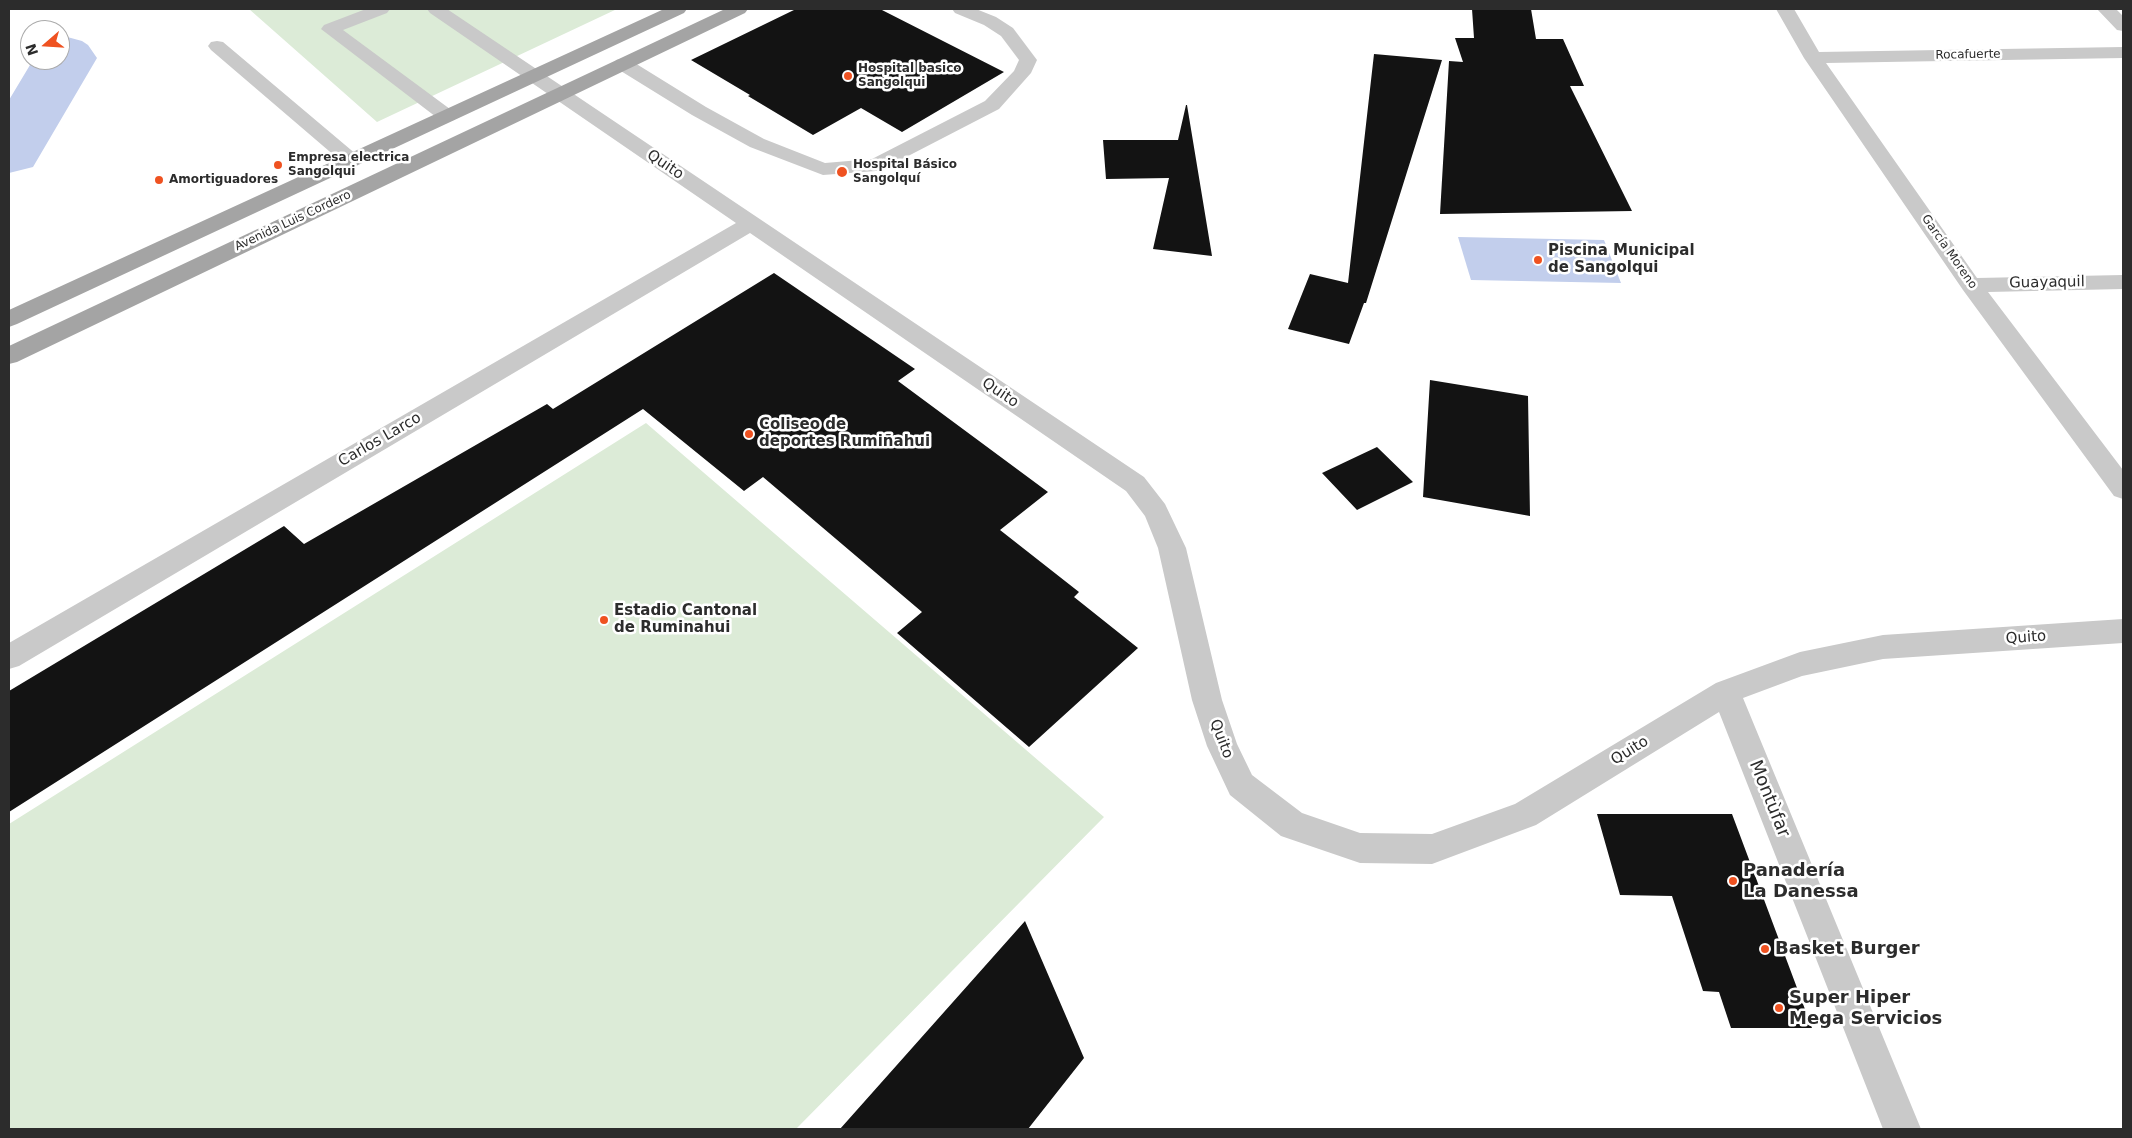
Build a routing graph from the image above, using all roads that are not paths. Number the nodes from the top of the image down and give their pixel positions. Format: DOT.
graph roads {
  1 [pos="381,9"];
  2 [pos="436,9"];
  3 [pos="678,9"];
  4 [pos="739,9"];
  5 [pos="962,9"];
  6 [pos="1785,9"];
  7 [pos="2106,9"];
  8 [pos="2123,26"];
  9 [pos="217,46"];
  10 [pos="2123,52"];
  11 [pos="1813,58"];
  12 [pos="623,64"];
  13 [pos="535,76"];
  14 [pos="560,94"];
  15 [pos="446,116"];
  16 [pos="350,160"];
  17 [pos="751,223"];
  18 [pos="2123,282"];
  19 [pos="1971,285"];
  20 [pos="9,319"];
  21 [pos="9,356"];
  22 [pos="2123,489"];
  23 [pos="2123,631"];
  24 [pos="9,657"];
  25 [pos="1726,692"];
  26 [pos="1902,1129"];
  1 -- 15 [label="street"];
  2 -- 13 [label="street, Quito"];
  3 -- 13 [label="main road"];
  4 -- 12 [label="main road, Avenida Luis Cordero"];
  5 -- 12 [label="street"];
  6 -- 11 [label="street, García Moreno"];
  7 -- 8 [label="street"];
  9 -- 16 [label="street"];
  10 -- 11 [label="street, Rocafuerte"];
  11 -- 19 [label="street, García Moreno"];
  12 -- 14 [label="main road, Avenida Luis Cordero"];
  13 -- 14 [label="street, Quito"];
  13 -- 15 [label="main road"];
  14 -- 17 [label="street, Quito"];
  14 -- 21 [label="main road, Avenida Luis Cordero"];
  15 -- 16 [label="main road"];
  16 -- 20 [label="main road"];
  17 -- 24 [label="street, Carlos Larco"];
  17 -- 25 [label="street, Quito"];
  18 -- 19 [label="street, Guayaquil"];
  19 -- 22 [label="street, García Moreno"];
  23 -- 25 [label="street, Quito"];
  25 -- 26 [label="street, Montùfar"];
}
